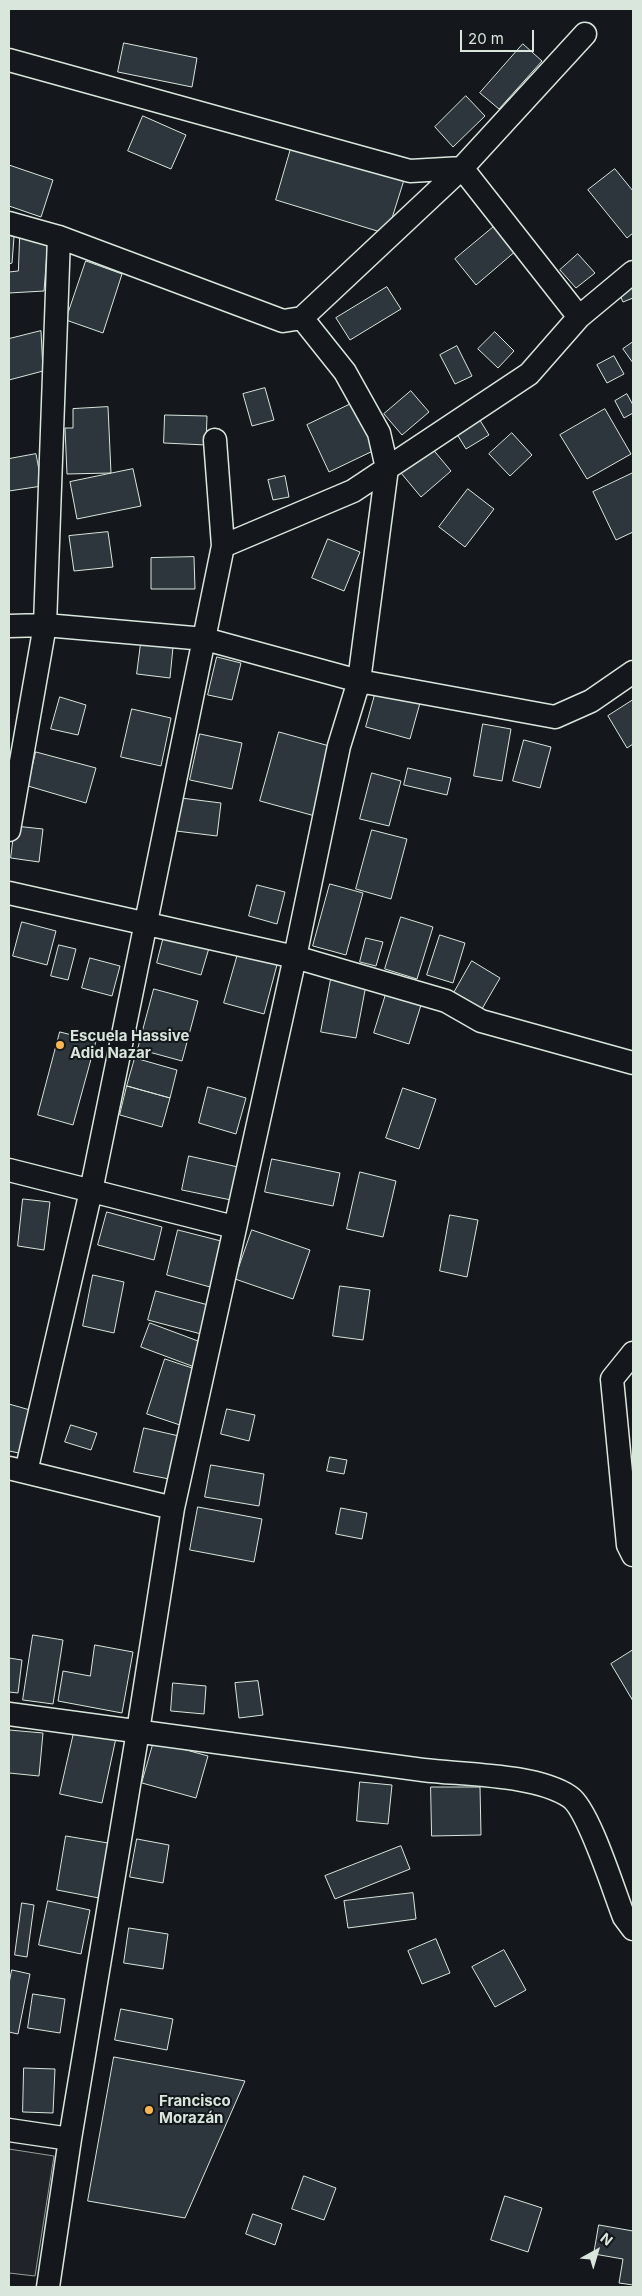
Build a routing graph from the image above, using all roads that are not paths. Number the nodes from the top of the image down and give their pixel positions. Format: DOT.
graph roads {
  1 [pos="585,34"];
  2 [pos="9,60"];
  3 [pos="462,168"];
  4 [pos="9,223"];
  5 [pos="59,237"];
  6 [pos="633,272"];
  7 [pos="579,317"];
  8 [pos="302,318"];
  9 [pos="215,440"];
  10 [pos="387,468"];
  11 [pos="223,546"];
  12 [pos="9,626"];
  13 [pos="45,626"];
  14 [pos="205,639"];
  15 [pos="633,672"];
  16 [pos="359,681"];
  17 [pos="9,830"];
  18 [pos="9,893"];
  19 [pos="146,925"];
  20 [pos="295,957"];
  21 [pos="633,1063"];
  22 [pos="9,1170"];
  23 [pos="91,1191"];
  24 [pos="234,1227"];
  25 [pos="633,1353"];
  26 [pos="17,1470"];
  27 [pos="173,1508"];
  28 [pos="633,1555"];
  29 [pos="9,1714"];
  30 [pos="138,1731"];
  31 [pos="633,1929"];
  32 [pos="9,2130"];
  33 [pos="70,2139"];
  34 [pos="48,2287"];
  1 -- 3 [label="street"];
  2 -- 3 [label="street"];
  3 -- 7 [label="street"];
  3 -- 8 [label="street"];
  4 -- 5 [label="street"];
  5 -- 8 [label="street"];
  5 -- 13 [label="street"];
  6 -- 7 [label="street"];
  7 -- 10 [label="street"];
  8 -- 10 [label="street"];
  9 -- 11 [label="street"];
  10 -- 11 [label="street"];
  10 -- 16 [label="street"];
  11 -- 14 [label="street"];
  12 -- 13 [label="street"];
  13 -- 14 [label="street"];
  13 -- 17 [label="street"];
  14 -- 16 [label="street"];
  14 -- 19 [label="street"];
  15 -- 16 [label="street"];
  16 -- 20 [label="street"];
  18 -- 19 [label="street"];
  19 -- 20 [label="street"];
  19 -- 23 [label="street"];
  20 -- 21 [label="street"];
  20 -- 24 [label="street"];
  22 -- 23 [label="street"];
  23 -- 24 [label="street"];
  23 -- 26 [label="street"];
  24 -- 27 [label="street"];
  25 -- 28 [label="street"];
  26 -- 27 [label="street"];
  27 -- 30 [label="street"];
  29 -- 30 [label="street"];
  30 -- 31 [label="street"];
  30 -- 33 [label="street"];
  32 -- 33 [label="street"];
  33 -- 34 [label="street"];
}
